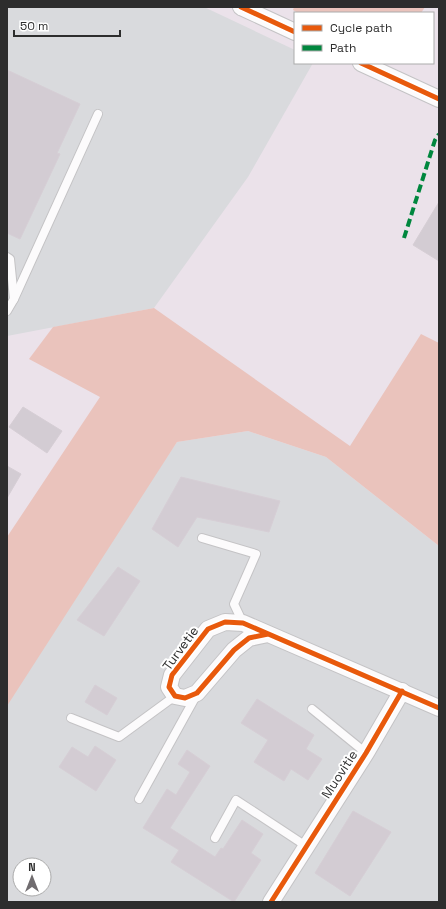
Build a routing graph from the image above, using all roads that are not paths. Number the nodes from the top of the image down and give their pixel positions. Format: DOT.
graph roads {
  1 [pos="241,7"];
  2 [pos="294,32"];
  3 [pos="363,64"];
  4 [pos="439,99"];
  5 [pos="98,114"];
  6 [pos="7,257"];
  7 [pos="14,299"];
  8 [pos="7,311"];
  9 [pos="202,538"];
  10 [pos="243,623"];
  11 [pos="268,634"];
  12 [pos="402,690"];
  13 [pos="197,693"];
  14 [pos="175,696"];
  15 [pos="439,708"];
  16 [pos="312,709"];
  17 [pos="71,718"];
  18 [pos="366,753"];
  19 [pos="139,799"];
  20 [pos="215,838"];
  21 [pos="306,846"];
  22 [pos="271,902"];
  1 -- 2 [label="street"];
  3 -- 4 [label="street"];
  5 -- 7 [label="lane"];
  6 -- 7 [label="lane"];
  7 -- 8 [label="lane"];
  9 -- 10 [label="lane"];
  10 -- 11 [label="street, Turvetie"];
  10 -- 14 [label="street, Turvetie"];
  11 -- 12 [label="street, Turvetie"];
  11 -- 13 [label="street"];
  12 -- 15 [label="street"];
  12 -- 18 [label="street, Muovitie"];
  13 -- 14 [label="street"];
  13 -- 19 [label="lane"];
  14 -- 17 [label="lane"];
  16 -- 18 [label="lane"];
  18 -- 21 [label="street, Muovitie"];
  20 -- 21 [label="lane"];
  21 -- 22 [label="street, Muovitie"];
}
